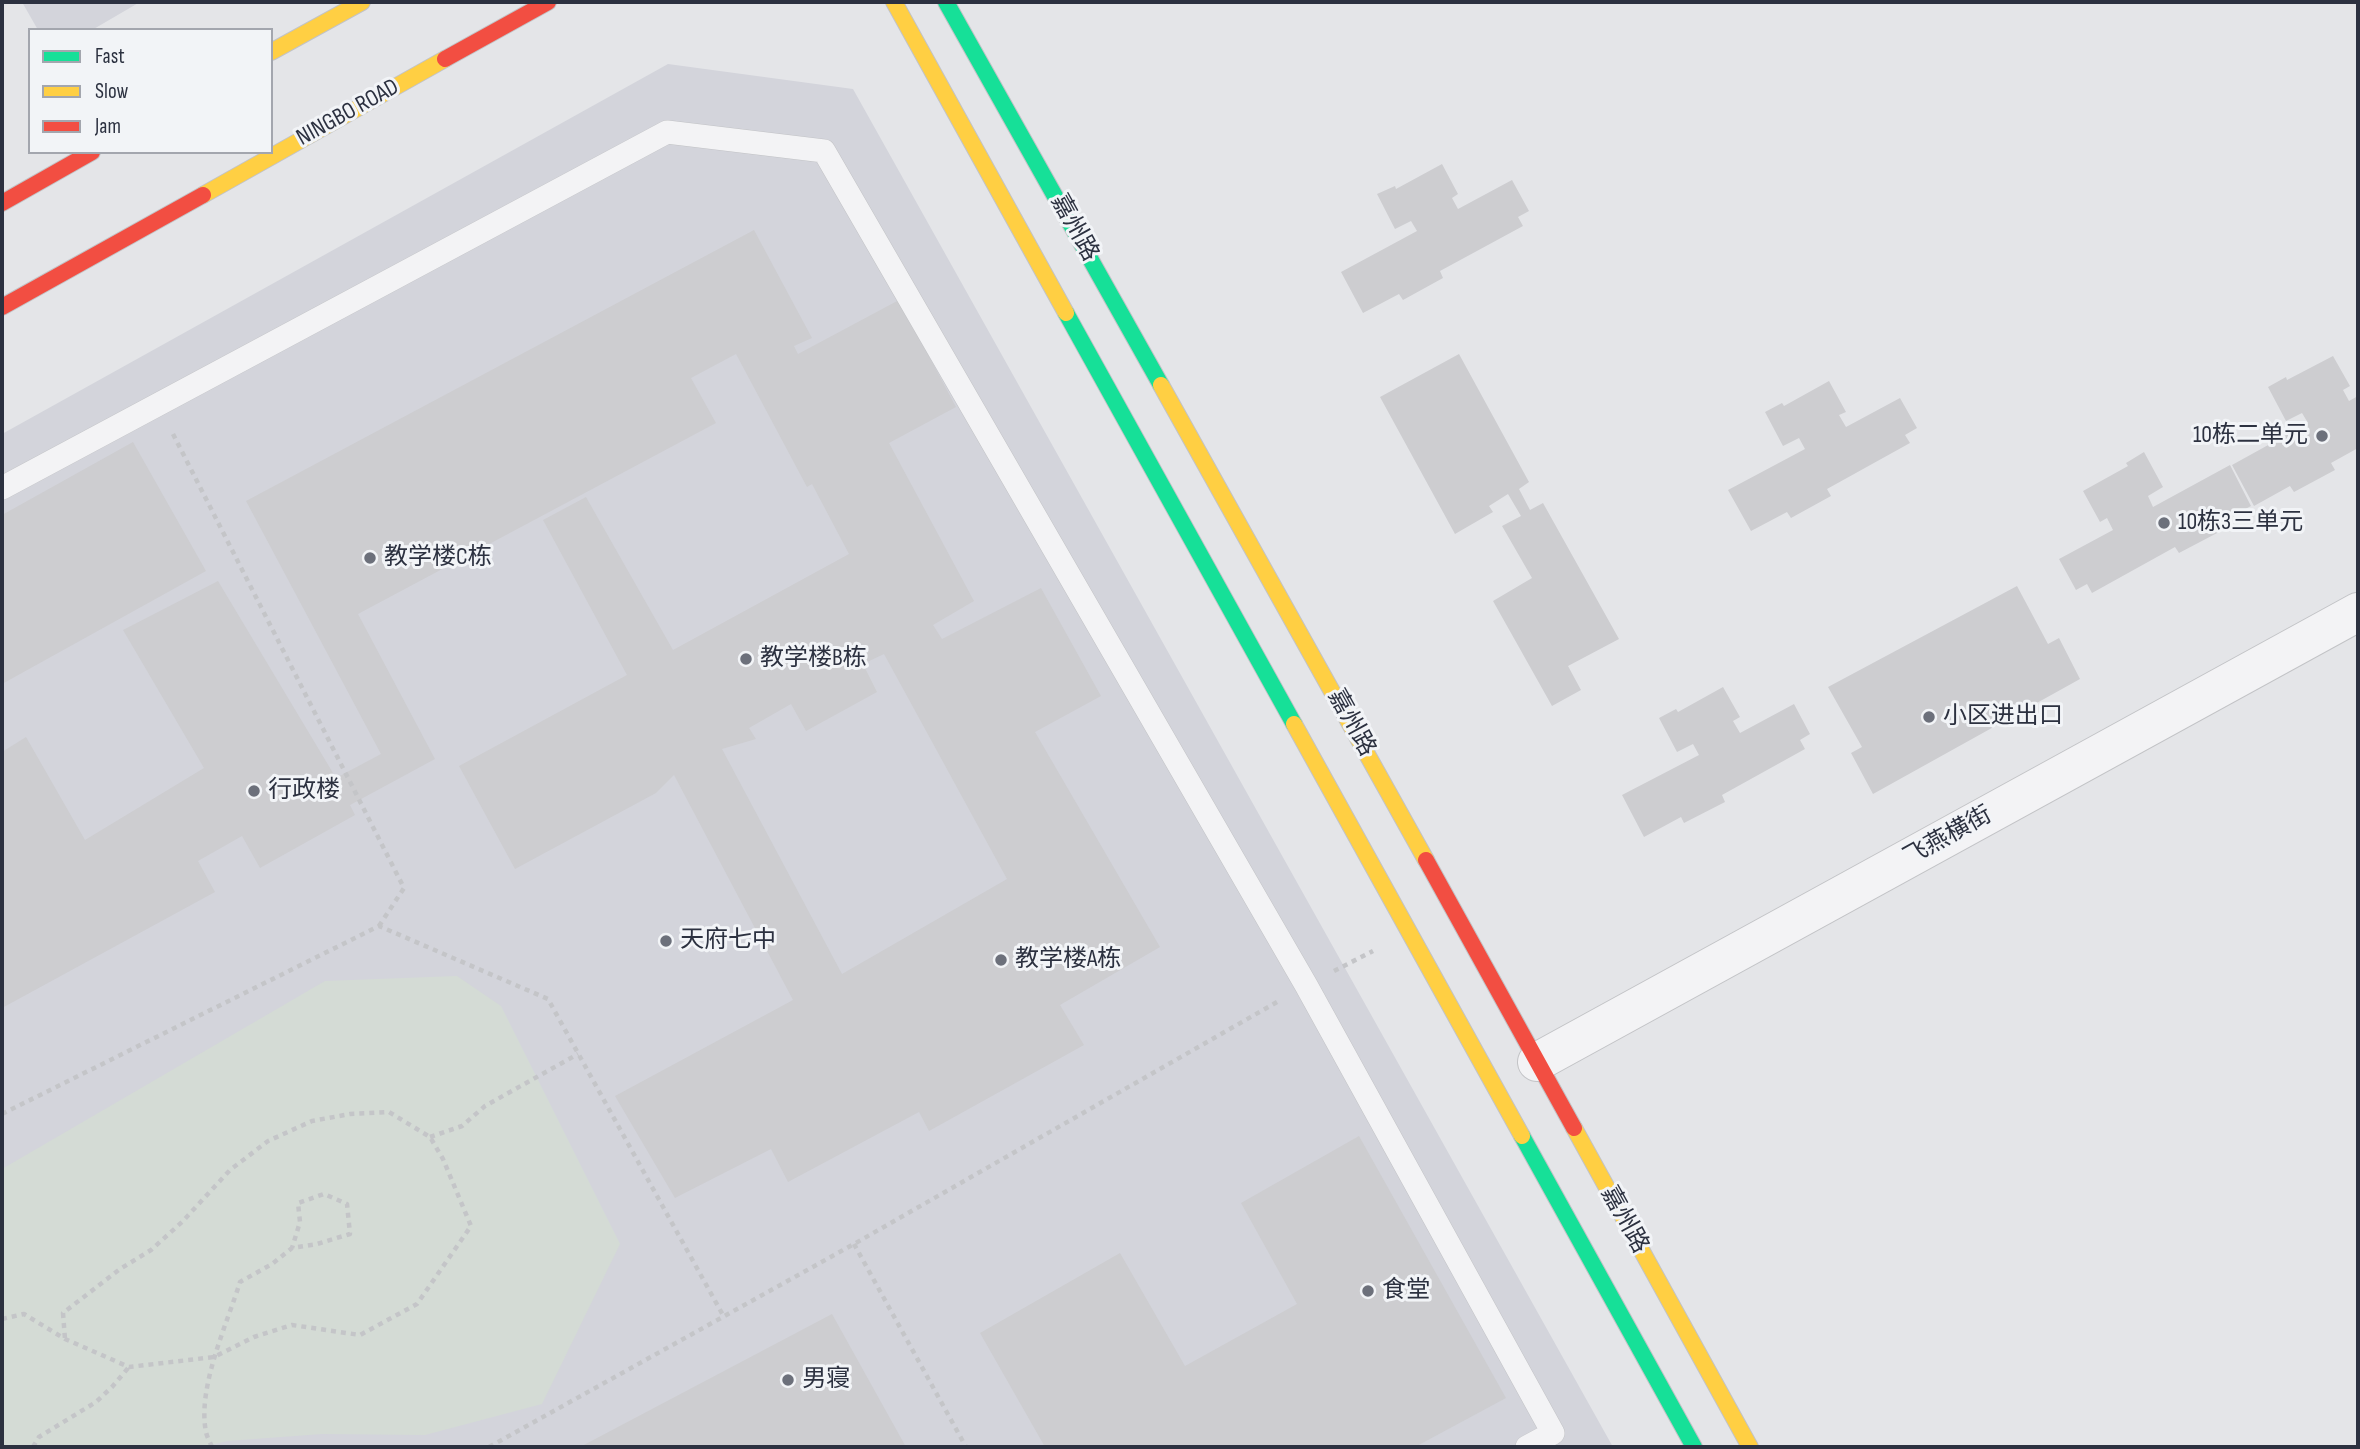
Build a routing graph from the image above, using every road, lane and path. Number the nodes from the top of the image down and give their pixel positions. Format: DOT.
graph roads {
  1 [pos="362,2"];
  2 [pos="548,2"];
  3 [pos="894,2"];
  4 [pos="947,2"];
  5 [pos="273,51"];
  6 [pos="88,154"];
  7 [pos="2,202"];
  8 [pos="2,307"];
  9 [pos="158,405"];
  10 [pos="2,488"];
  11 [pos="2358,612"];
  12 [pos="379,926"];
  13 [pos="1409,933"];
  14 [pos="1306,985"];
  15 [pos="578,1054"];
  16 [pos="1538,1062"];
  17 [pos="2,1114"];
  18 [pos="430,1137"];
  19 [pos="855,1244"];
  20 [pos="292,1248"];
  21 [pos="724,1317"];
  22 [pos="2,1319"];
  23 [pos="65,1339"];
  24 [pos="214,1357"];
  25 [pos="128,1367"];
  26 [pos="33,1447"];
  27 [pos="212,1447"];
  28 [pos="489,1447"];
  29 [pos="966,1447"];
  30 [pos="1527,1447"];
  31 [pos="1694,1447"];
  32 [pos="1750,1447"];
  1 -- 5 [label="street"];
  2 -- 8 [label="street, NINGBO ROAD"];
  3 -- 13 [label="street"];
  4 -- 16 [label="street, 嘉州路"];
  6 -- 7 [label="street"];
  9 -- 10 [label="lane"];
  9 -- 12 [label="path"];
  9 -- 14 [label="lane"];
  11 -- 16 [label="street, 飞燕横街"];
  12 -- 15 [label="path"];
  12 -- 17 [label="path"];
  13 -- 14 [label="path"];
  13 -- 31 [label="street"];
  14 -- 19 [label="path"];
  14 -- 30 [label="lane"];
  15 -- 18 [label="path"];
  15 -- 21 [label="path"];
  16 -- 32 [label="street, 嘉州路"];
  18 -- 23 [label="path"];
  18 -- 24 [label="path"];
  19 -- 21 [label="path"];
  19 -- 29 [label="path"];
  20 -- 20 [label="path"];
  20 -- 24 [label="path"];
  21 -- 28 [label="path"];
  22 -- 23 [label="path"];
  23 -- 25 [label="path"];
  24 -- 25 [label="path"];
  24 -- 27 [label="path"];
  25 -- 26 [label="path"];
}
